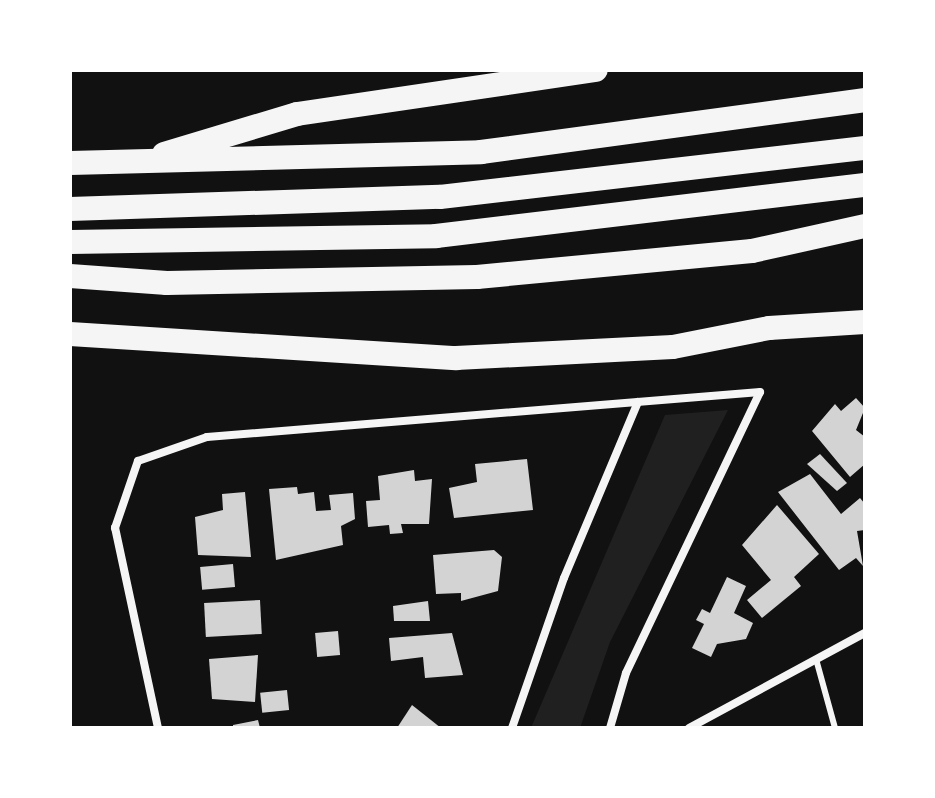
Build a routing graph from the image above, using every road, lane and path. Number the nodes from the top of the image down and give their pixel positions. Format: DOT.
graph roads {
  1 [pos="596,70"];
  2 [pos="865,100"];
  3 [pos="865,148"];
  4 [pos="70,163"];
  5 [pos="133,163"];
  6 [pos="865,185"];
  7 [pos="70,209"];
  8 [pos="865,226"];
  9 [pos="70,242"];
  10 [pos="70,276"];
  11 [pos="865,322"];
  12 [pos="70,334"];
  13 [pos="638,402"];
  14 [pos="865,633"];
  15 [pos="816,659"];
  16 [pos="158,728"];
  17 [pos="512,728"];
  18 [pos="610,728"];
  19 [pos="689,728"];
  20 [pos="835,728"];
  1 -- 5 [label="highway"];
  2 -- 5 [label="highway"];
  3 -- 7 [label="highway"];
  4 -- 5 [label="highway"];
  6 -- 9 [label="highway"];
  8 -- 10 [label="highway"];
  11 -- 12 [label="highway"];
  13 -- 16 [label="street"];
  13 -- 17 [label="street"];
  13 -- 18 [label="street"];
  14 -- 15 [label="street"];
  15 -- 19 [label="street"];
  15 -- 20 [label="lane"];
}
